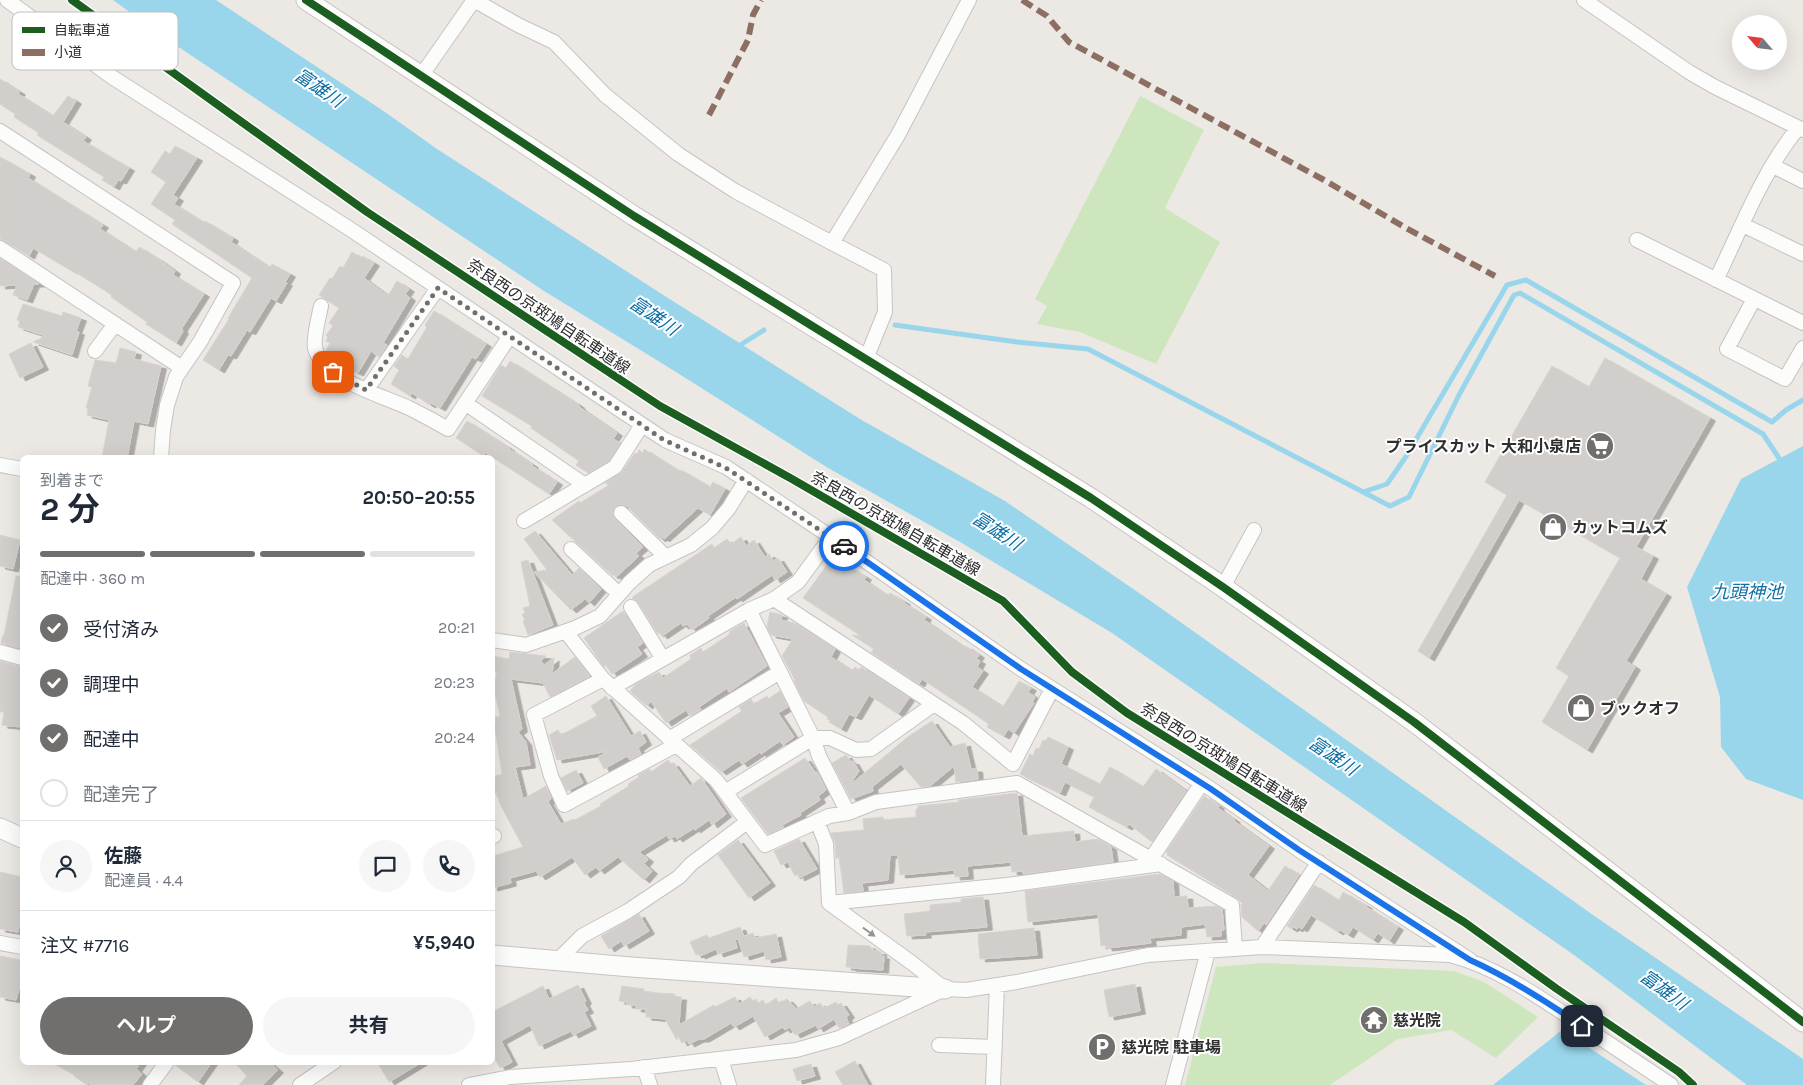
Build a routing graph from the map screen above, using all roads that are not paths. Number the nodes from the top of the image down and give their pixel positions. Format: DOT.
graph roads {
  1 [pos="7,0"];
  2 [pos="306,0"];
  3 [pos="474,0"];
  4 [pos="969,0"];
  5 [pos="1584,0"];
  6 [pos="23,12"];
  7 [pos="102,70"];
  8 [pos="421,76"];
  9 [pos="1801,129"];
  10 [pos="0,131"];
  11 [pos="1773,166"];
  12 [pos="1803,181"];
  13 [pos="1743,225"];
  14 [pos="1637,240"];
  15 [pos="832,243"];
  16 [pos="0,248"];
  17 [pos="1803,254"];
  18 [pos="1716,280"];
  19 [pos="438,288"];
  20 [pos="1754,299"];
  21 [pos="321,306"];
  22 [pos="1803,323"];
  23 [pos="115,324"];
  24 [pos="510,336"];
  25 [pos="1803,348"];
  26 [pos="95,351"];
  27 [pos="866,359"];
  28 [pos="182,368"];
  29 [pos="366,390"];
  30 [pos="465,403"];
  31 [pos="642,425"];
  32 [pos="161,455"];
  33 [pos="0,466"];
  34 [pos="20,469"];
  35 [pos="746,480"];
  36 [pos="586,485"];
  37 [pos="621,513"];
  38 [pos="524,521"];
  39 [pos="1254,530"];
  40 [pos="831,537"];
  41 [pos="571,549"];
  42 [pos="666,558"];
  43 [pos="1223,587"];
  44 [pos="619,594"];
  45 [pos="774,599"];
  46 [pos="631,607"];
  47 [pos="749,610"];
  48 [pos="566,632"];
  49 [pos="495,640"];
  50 [pos="0,652"];
  51 [pos="20,657"];
  52 [pos="663,659"];
  53 [pos="780,672"];
  54 [pos="608,684"];
  55 [pos="1052,689"];
  56 [pos="934,704"];
  57 [pos="813,738"];
  58 [pos="672,742"];
  59 [pos="1202,783"];
  60 [pos="725,792"];
  61 [pos="848,813"];
  62 [pos="747,822"];
  63 [pos="817,822"];
  64 [pos="0,828"];
  65 [pos="20,837"];
  66 [pos="1156,861"];
  67 [pos="1319,862"];
  68 [pos="829,903"];
  69 [pos="0,943"];
  70 [pos="20,947"];
  71 [pos="1262,947"];
  72 [pos="1235,949"];
  73 [pos="1208,951"];
  74 [pos="495,955"];
  75 [pos="1470,960"];
  76 [pos="557,961"];
  77 [pos="997,985"];
  78 [pos="945,989"];
  79 [pos="1803,1022"];
  80 [pos="940,1045"];
  81 [pos="995,1047"];
  82 [pos="721,1059"];
  83 [pos="165,1065"];
  84 [pos="330,1065"];
  85 [pos="644,1068"];
  86 [pos="511,1081"];
  87 [pos="150,1085"];
  88 [pos="300,1085"];
  89 [pos="469,1085"];
  90 [pos="650,1085"];
  91 [pos="728,1085"];
  92 [pos="993,1085"];
  93 [pos="1173,1085"];
  94 [pos="1671,1085"];
  1 -- 6 [label="street"];
  2 -- 8 [label="street"];
  3 -- 8 [label="street"];
  3 -- 15 [label="street"];
  4 -- 15 [label="street"];
  5 -- 9 [label="street"];
  7 -- 19 [label="street"];
  8 -- 27 [label="street"];
  9 -- 11 [label="street"];
  10 -- 28 [label="street"];
  11 -- 12 [label="street"];
  11 -- 13 [label="street"];
  13 -- 17 [label="street"];
  13 -- 18 [label="street"];
  14 -- 18 [label="street"];
  15 -- 27 [label="street"];
  16 -- 23 [label="street"];
  18 -- 20 [label="street"];
  19 -- 24 [label="street"];
  19 -- 29 [label="street"];
  20 -- 22 [label="street"];
  20 -- 25 [label="street"];
  21 -- 29 [label="street"];
  23 -- 26 [label="street"];
  23 -- 28 [label="street"];
  24 -- 30 [label="street"];
  24 -- 31 [label="street"];
  27 -- 43 [label="street"];
  28 -- 32 [label="street"];
  29 -- 30 [label="street"];
  30 -- 36 [label="street"];
  31 -- 35 [label="street"];
  31 -- 36 [label="street"];
  33 -- 34 [label="street"];
  35 -- 40 [label="street"];
  35 -- 42 [label="street"];
  36 -- 38 [label="street"];
  37 -- 42 [label="street"];
  39 -- 43 [label="street"];
  40 -- 45 [label="street"];
  40 -- 55 [label="street"];
  41 -- 44 [label="street"];
  42 -- 44 [label="street"];
  43 -- 79 [label="street"];
  44 -- 48 [label="street"];
  45 -- 47 [label="street"];
  45 -- 56 [label="street"];
  46 -- 52 [label="street"];
  47 -- 52 [label="street"];
  47 -- 53 [label="street"];
  48 -- 49 [label="street"];
  48 -- 54 [label="street"];
  50 -- 51 [label="street"];
  52 -- 54 [label="street"];
  53 -- 57 [label="street"];
  53 -- 58 [label="street"];
  54 -- 58 [label="street"];
  54 -- 58 [label="street"];
  55 -- 56 [label="street"];
  55 -- 59 [label="street"];
  56 -- 57 [label="street"];
  57 -- 60 [label="street"];
  57 -- 61 [label="street"];
  58 -- 60 [label="street"];
  59 -- 66 [label="street"];
  59 -- 67 [label="street"];
  60 -- 62 [label="street"];
  61 -- 63 [label="street"];
  61 -- 66 [label="street"];
  62 -- 63 [label="street"];
  62 -- 76 [label="street"];
  63 -- 68 [label="street"];
  64 -- 65 [label="street"];
  66 -- 68 [label="street"];
  66 -- 72 [label="street"];
  67 -- 71 [label="street"];
  67 -- 75 [label="street"];
  68 -- 78 [label="street, one-way"];
  69 -- 70 [label="street"];
  71 -- 72 [label="street"];
  71 -- 75 [label="street"];
  72 -- 73 [label="street"];
  73 -- 77 [label="street"];
  73 -- 93 [label="street"];
  74 -- 76 [label="street"];
  75 -- 94 [label="street"];
  76 -- 78 [label="street"];
  77 -- 78 [label="street"];
  77 -- 81 [label="street"];
  78 -- 82 [label="street"];
  80 -- 81 [label="street"];
  81 -- 92 [label="street"];
  82 -- 85 [label="street"];
  82 -- 91 [label="street"];
  83 -- 87 [label="street"];
  84 -- 88 [label="street"];
  85 -- 86 [label="street"];
  85 -- 90 [label="street"];
  86 -- 89 [label="street"];
}
